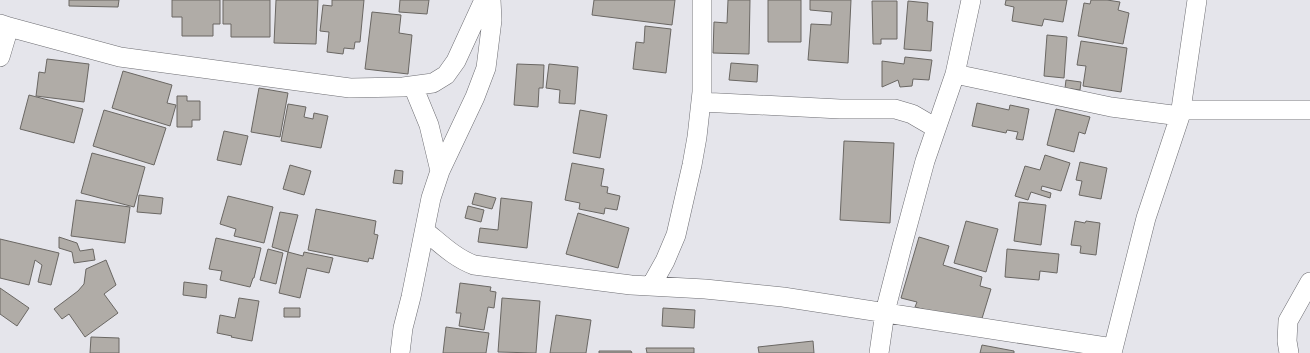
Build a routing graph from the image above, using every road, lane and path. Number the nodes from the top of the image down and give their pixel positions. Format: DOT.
graph roads {
  1 [pos="484,0"];
  2 [pos="491,0"];
  3 [pos="702,0"];
  4 [pos="971,0"];
  5 [pos="1198,0"];
  6 [pos="4,26"];
  7 [pos="0,57"];
  8 [pos="955,74"];
  9 [pos="413,86"];
  10 [pos="701,102"];
  11 [pos="1310,110"];
  12 [pos="1181,113"];
  13 [pos="936,128"];
  14 [pos="440,171"];
  15 [pos="425,231"];
  16 [pos="1310,282"];
  17 [pos="651,286"];
  18 [pos="885,312"];
  19 [pos="1112,350"];
  20 [pos="400,353"];
  21 [pos="878,353"];
  22 [pos="1289,353"];
  1 -- 9 [label="street"];
  2 -- 14 [label="street"];
  3 -- 10 [label="street"];
  4 -- 8 [label="street"];
  5 -- 12 [label="street"];
  6 -- 7 [label="street"];
  6 -- 9 [label="street"];
  8 -- 12 [label="street"];
  8 -- 13 [label="street"];
  9 -- 14 [label="street"];
  10 -- 13 [label="street"];
  10 -- 17 [label="street"];
  11 -- 12 [label="street"];
  12 -- 19 [label="street"];
  13 -- 18 [label="street"];
  14 -- 15 [label="street"];
  15 -- 17 [label="street"];
  15 -- 20 [label="street"];
  16 -- 22 [label="street"];
  17 -- 18 [label="street"];
  18 -- 19 [label="street"];
  18 -- 21 [label="street"];
}
